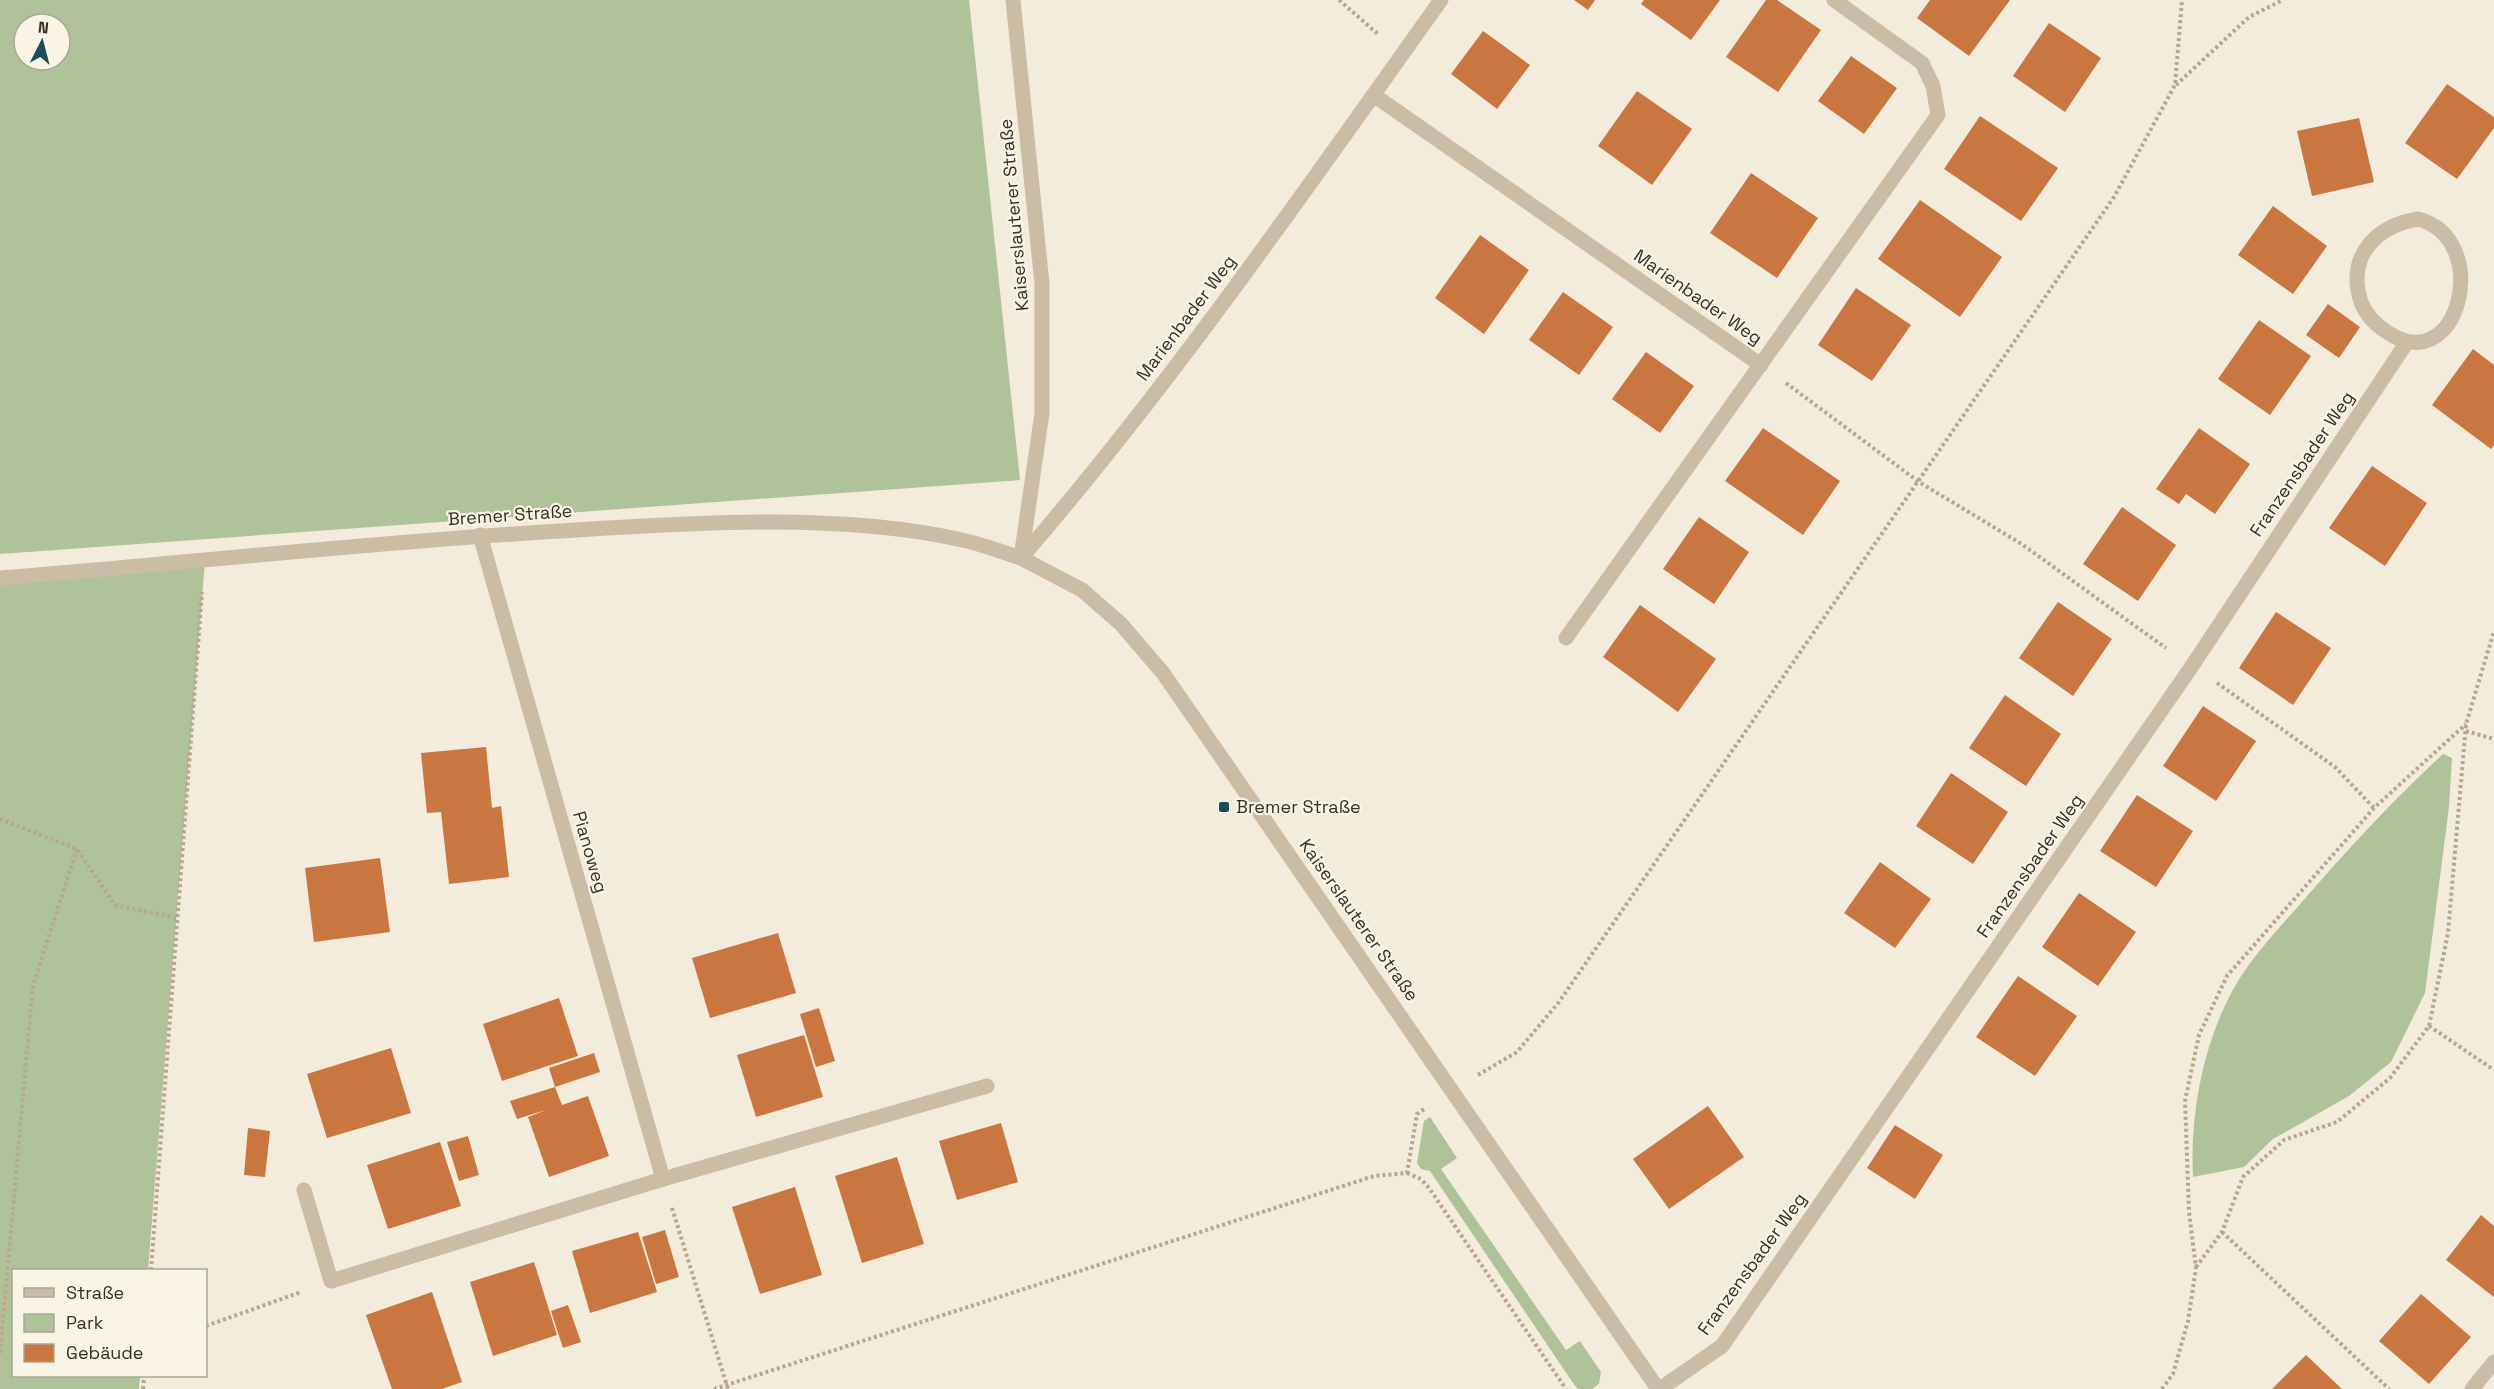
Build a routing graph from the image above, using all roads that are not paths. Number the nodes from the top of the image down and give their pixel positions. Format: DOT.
graph roads {
  1 [pos="1013,0"];
  2 [pos="1441,0"];
  3 [pos="1834,0"];
  4 [pos="1375,96"];
  5 [pos="2473,256"];
  6 [pos="2474,304"];
  7 [pos="2407,342"];
  8 [pos="1761,365"];
  9 [pos="480,536"];
  10 [pos="1021,558"];
  11 [pos="0,578"];
  12 [pos="1566,638"];
  13 [pos="987,1086"];
  14 [pos="663,1179"];
  15 [pos="304,1190"];
  16 [pos="2494,1362"];
  17 [pos="1659,1389"];
  18 [pos="2472,1389"];
  1 -- 10 [label="street, Kaiserslauterer Straße"];
  2 -- 4 [label="street, Marienbader Weg"];
  3 -- 8 [label="street, Marienbader Weg"];
  4 -- 8 [label="street, Marienbader Weg"];
  4 -- 10 [label="street, Marienbader Weg"];
  5 -- 7 [label="street"];
  6 -- 7 [label="street"];
  7 -- 17 [label="street, Franzensbader Weg"];
  8 -- 12 [label="street, Marienbader Weg"];
  9 -- 10 [label="street, Bremer Straße"];
  9 -- 11 [label="street, Bremer Straße"];
  9 -- 14 [label="street, Pianoweg"];
  10 -- 17 [label="street, Kaiserslauterer Straße"];
  13 -- 14 [label="street"];
  14 -- 15 [label="street"];
  16 -- 18 [label="street"];
}
